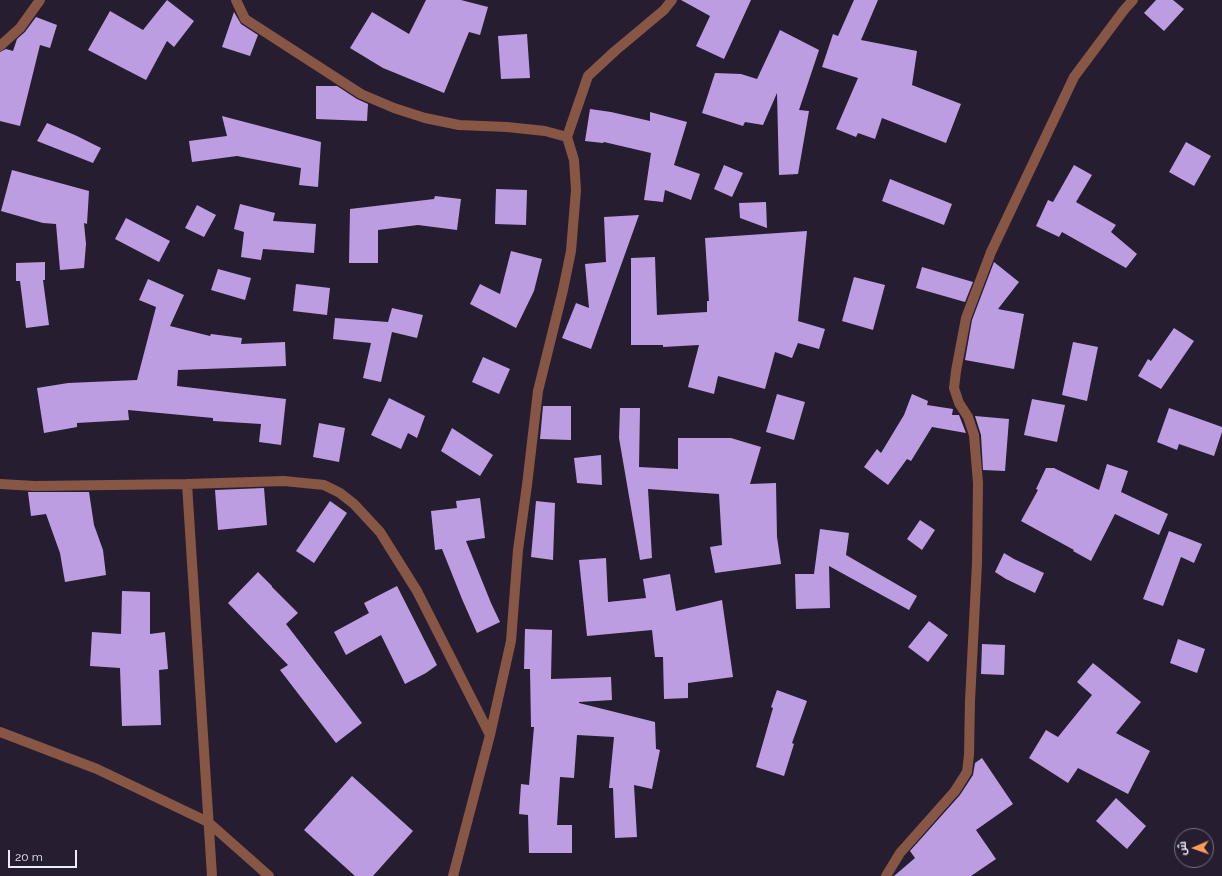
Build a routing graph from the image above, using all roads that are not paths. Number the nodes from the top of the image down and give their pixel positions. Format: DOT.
graph roads {
  1 [pos="40,0"];
  2 [pos="236,0"];
  3 [pos="672,0"];
  4 [pos="1133,0"];
  5 [pos="0,46"];
  6 [pos="567,136"];
  7 [pos="0,484"];
  8 [pos="187,484"];
  9 [pos="0,732"];
  10 [pos="490,735"];
  11 [pos="208,822"];
  12 [pos="212,876"];
  13 [pos="269,876"];
  14 [pos="453,876"];
  15 [pos="886,876"];
  1 -- 5 [label="street"];
  2 -- 6 [label="street"];
  3 -- 6 [label="street"];
  4 -- 15 [label="street"];
  6 -- 10 [label="street"];
  7 -- 8 [label="street"];
  8 -- 10 [label="street"];
  8 -- 11 [label="street"];
  9 -- 11 [label="street"];
  10 -- 14 [label="street"];
  11 -- 12 [label="street"];
  11 -- 13 [label="street"];
}
